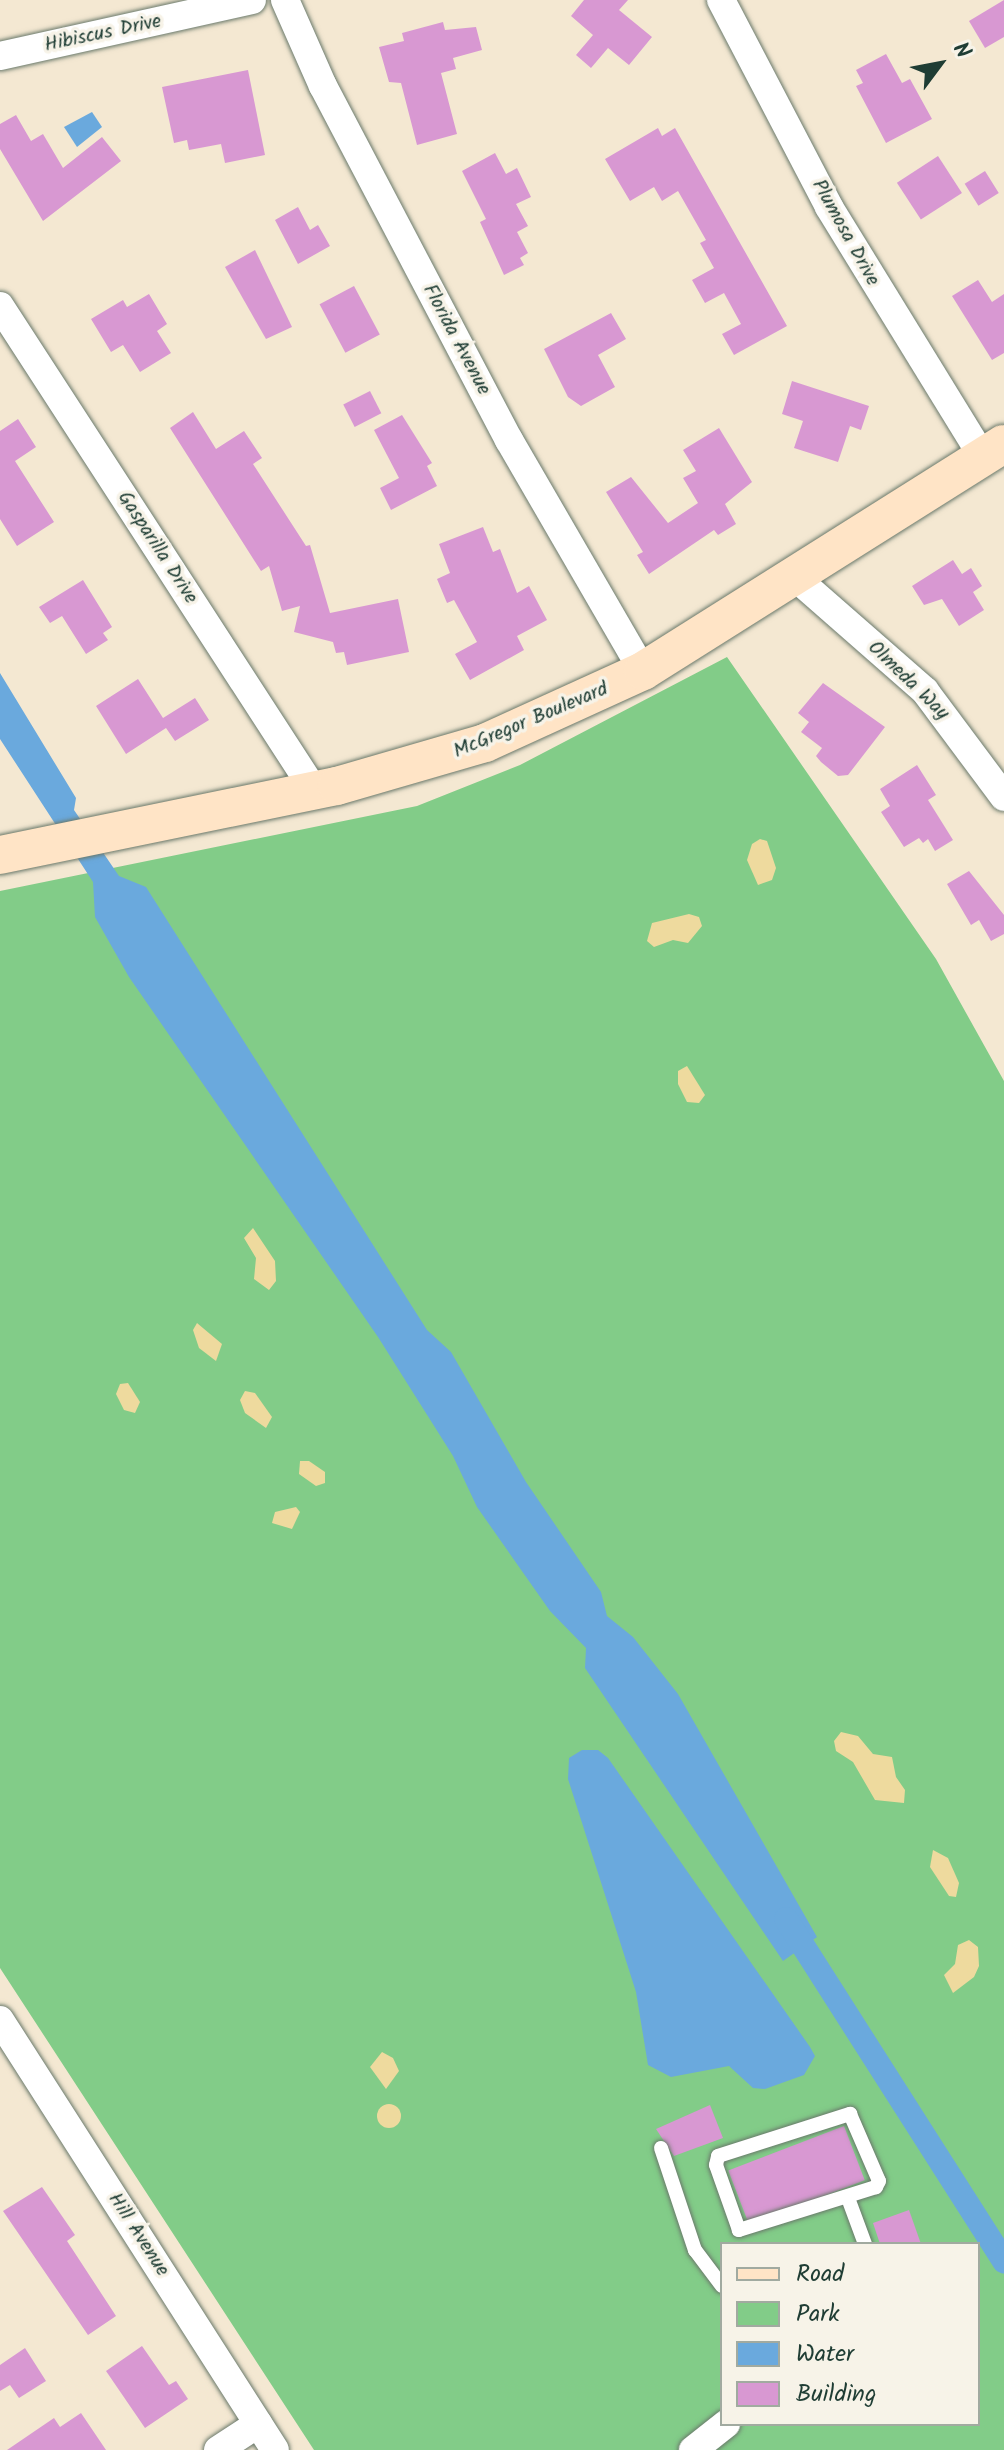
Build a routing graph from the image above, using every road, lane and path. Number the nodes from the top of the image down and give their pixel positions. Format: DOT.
graph roads {
  1 [pos="252,0"];
  2 [pos="285,0"];
  3 [pos="721,0"];
  4 [pos="0,56"];
  5 [pos="0,306"];
  6 [pos="994,450"];
  7 [pos="796,578"];
  8 [pos="643,671"];
  9 [pos="314,790"];
  10 [pos="1004,797"];
  11 [pos="14,852"];
  12 [pos="0,2020"];
  13 [pos="661,2148"];
  14 [pos="848,2198"];
  15 [pos="864,2242"];
  16 [pos="720,2283"];
  17 [pos="258,2424"];
  18 [pos="723,2426"];
  19 [pos="218,2450"];
  20 [pos="275,2450"];
  21 [pos="693,2450"];
  1 -- 4 [label="street, Hibiscus Drive"];
  2 -- 8 [label="street, Florida Avenue"];
  3 -- 6 [label="street, Plumosa Drive"];
  5 -- 9 [label="street, Gasparilla Drive"];
  6 -- 7 [label="main road, McGregor Boulevard"];
  7 -- 8 [label="main road, McGregor Boulevard"];
  7 -- 10 [label="street, Olmeda Way"];
  8 -- 9 [label="main road, McGregor Boulevard"];
  9 -- 11 [label="main road, McGregor Boulevard"];
  12 -- 17 [label="street, Hill Avenue"];
  13 -- 16 [label="lane"];
  14 -- 14 [label="lane"];
  14 -- 15 [label="lane"];
  17 -- 19 [label="street"];
  17 -- 20 [label="street, Hill Avenue"];
  18 -- 21 [label="street"];
}
